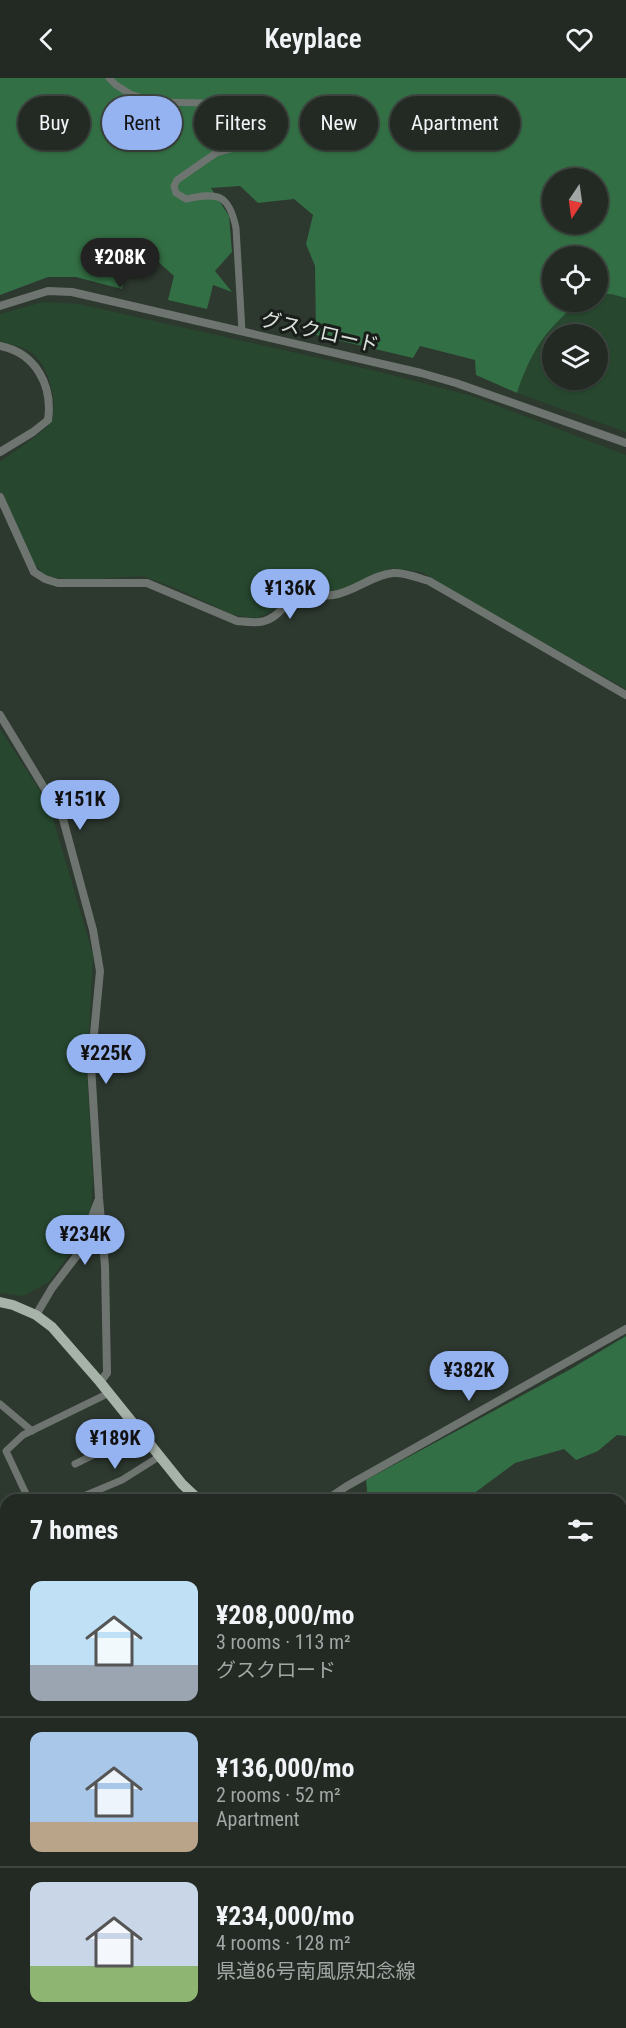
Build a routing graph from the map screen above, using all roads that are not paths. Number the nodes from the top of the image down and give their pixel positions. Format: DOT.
graph roads {
  1 [pos="109,78"];
  2 [pos="0,306"];
  3 [pos="242,331"];
  4 [pos="0,346"];
  5 [pos="626,443"];
  6 [pos="0,452"];
  7 [pos="0,497"];
  8 [pos="626,695"];
  9 [pos="0,715"];
  10 [pos="99,1198"];
  11 [pos="0,1302"];
  12 [pos="36,1315"];
  13 [pos="626,1329"];
  14 [pos="100,1382"];
  15 [pos="109,1393"];
  16 [pos="0,1404"];
  17 [pos="32,1431"];
  18 [pos="140,1432"];
  19 [pos="160,1456"];
  20 [pos="75,1464"];
  21 [pos="26,1494"];
  22 [pos="89,1494"];
  23 [pos="193,1494"];
  24 [pos="335,1494"];
  1 -- 3 [label="street"];
  2 -- 3 [label="street, グスクロード"];
  3 -- 5 [label="street, グスクロード"];
  4 -- 6 [label="street"];
  7 -- 8 [label="street"];
  9 -- 10 [label="street"];
  10 -- 12 [label="street"];
  10 -- 14 [label="street"];
  11 -- 12 [label="main road"];
  12 -- 14 [label="main road"];
  13 -- 24 [label="street"];
  14 -- 15 [label="main road"];
  15 -- 17 [label="street"];
  15 -- 18 [label="main road"];
  16 -- 17 [label="street"];
  17 -- 21 [label="street"];
  18 -- 19 [label="main road"];
  18 -- 20 [label="street"];
  19 -- 22 [label="street"];
  19 -- 23 [label="main road"];
}
